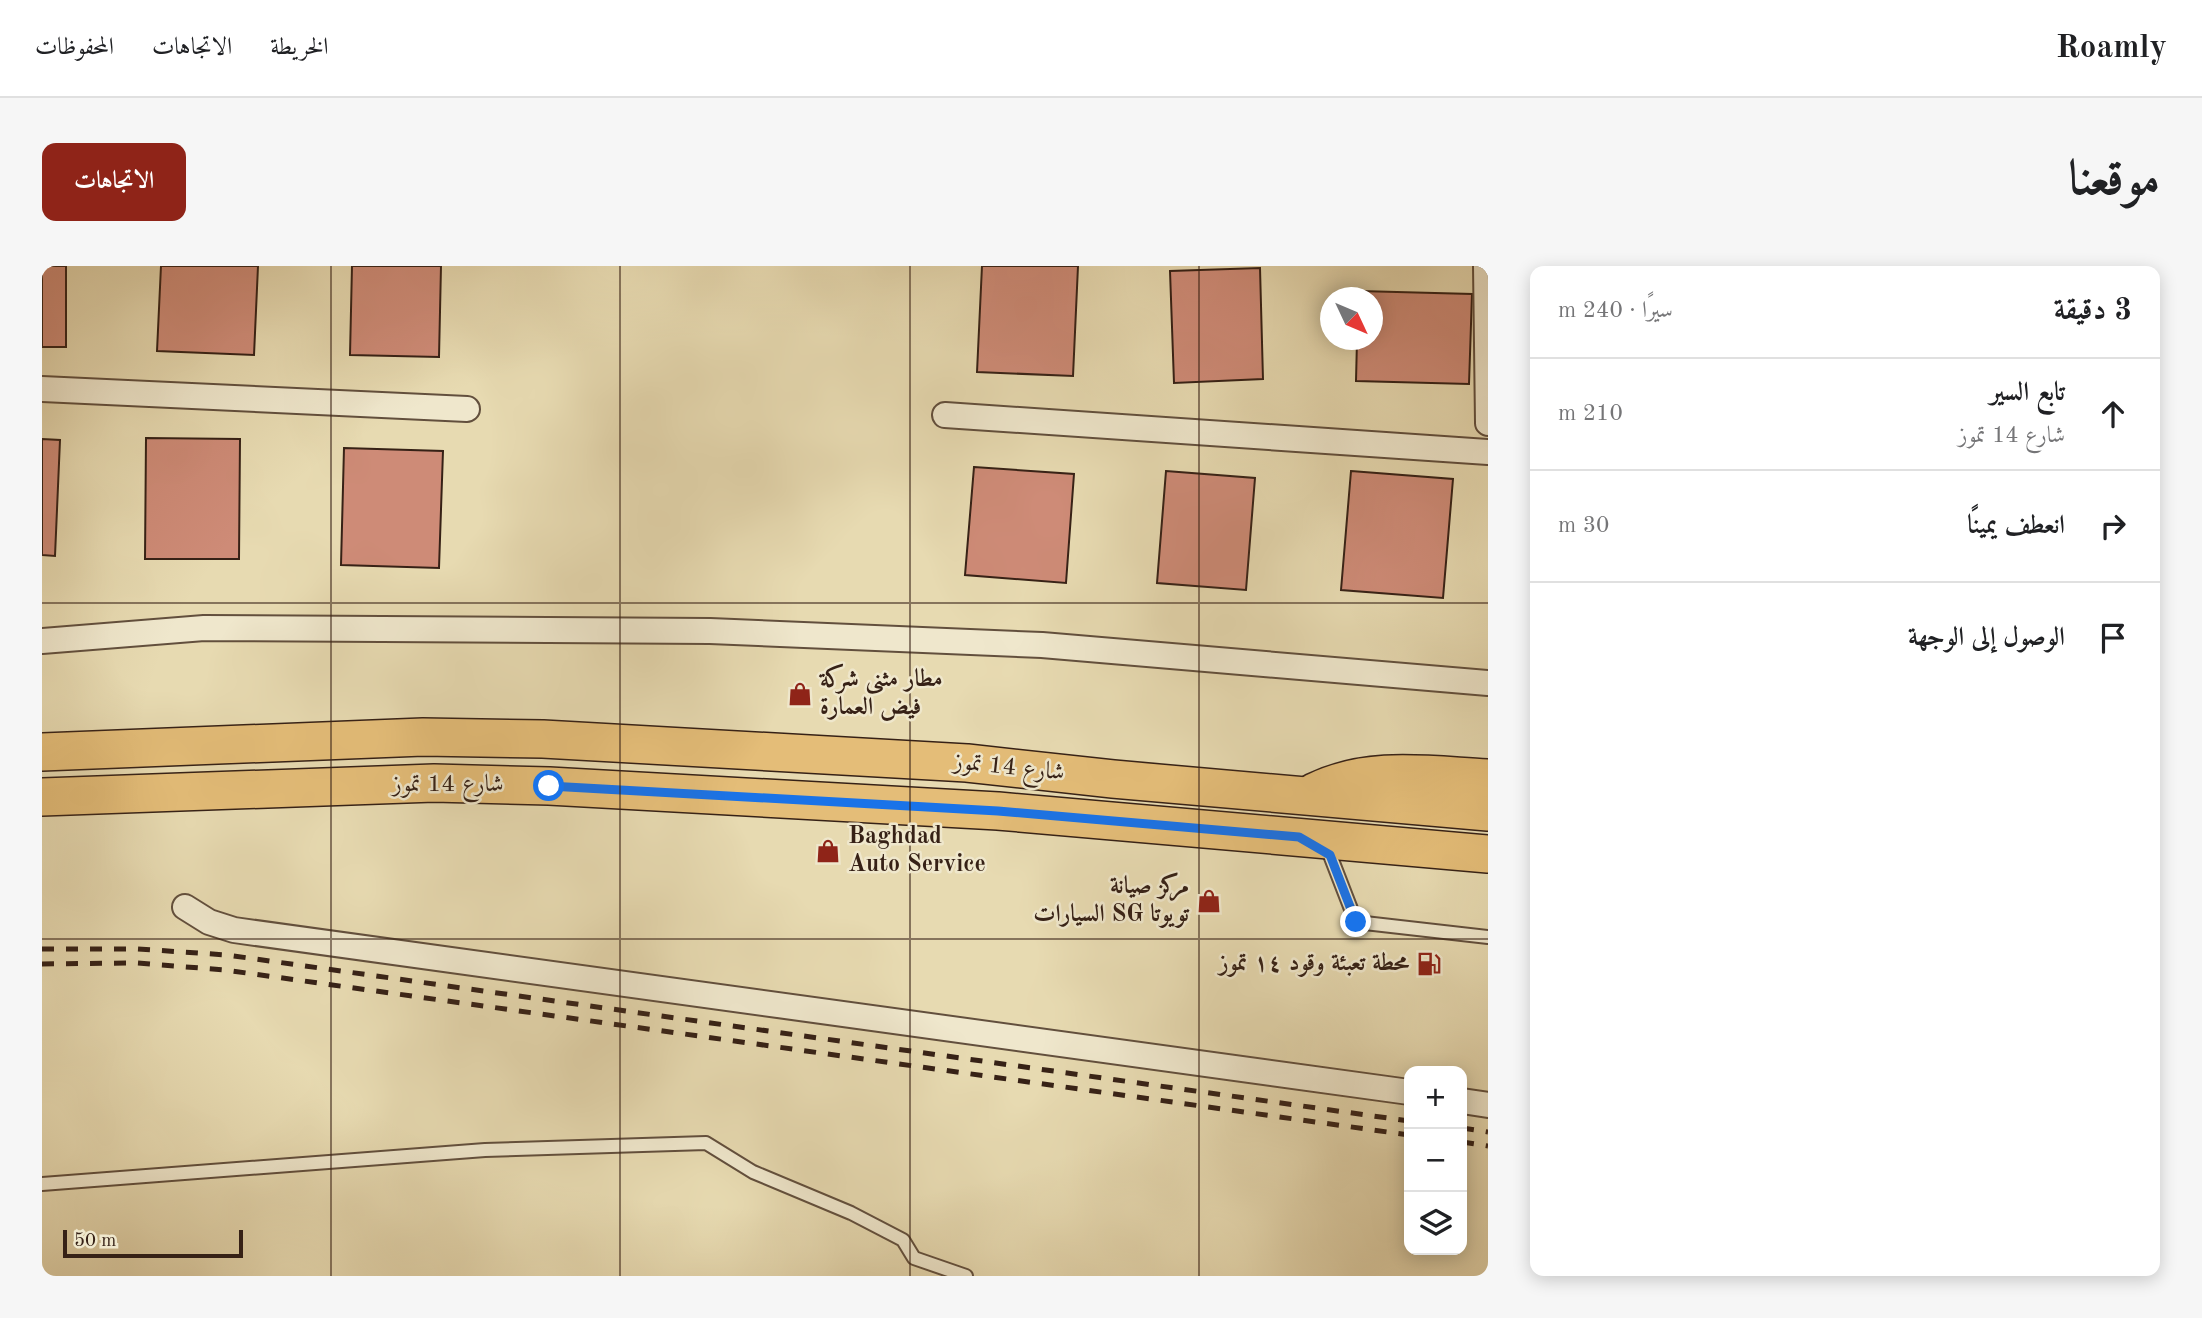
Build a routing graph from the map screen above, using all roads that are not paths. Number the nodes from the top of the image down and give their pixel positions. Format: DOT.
graph roads {
  1 [pos="1486,266"];
  2 [pos="42,389"];
  3 [pos="467,409"];
  4 [pos="945,415"];
  5 [pos="1488,423"];
  6 [pos="1488,452"];
  7 [pos="42,641"];
  8 [pos="1488,683"];
  9 [pos="42,752"];
  10 [pos="1488,778"];
  11 [pos="1304,796"];
  12 [pos="42,797"];
  13 [pos="1488,812"];
  14 [pos="1343,848"];
  15 [pos="1488,854"];
  16 [pos="1488,878"];
  17 [pos="185,907"];
  18 [pos="1488,937"];
  19 [pos="1404,1091"];
  20 [pos="1467,1102"];
  21 [pos="1488,1105"];
  22 [pos="42,1184"];
  23 [pos="966,1276"];
  1 -- 5 [label="street"];
  2 -- 3 [label="street"];
  4 -- 6 [label="street"];
  7 -- 8 [label="street"];
  9 -- 11 [label="main road, شارع 14 تموز"];
  10 -- 11 [label="main road"];
  11 -- 13 [label="main road, شارع 14 تموز"];
  12 -- 14 [label="main road, شارع 14 تموز"];
  14 -- 15 [label="main road"];
  14 -- 16 [label="main road"];
  14 -- 18 [label="lane"];
  17 -- 19 [label="street"];
  20 -- 21 [label="street"];
  22 -- 23 [label="lane"];
}
